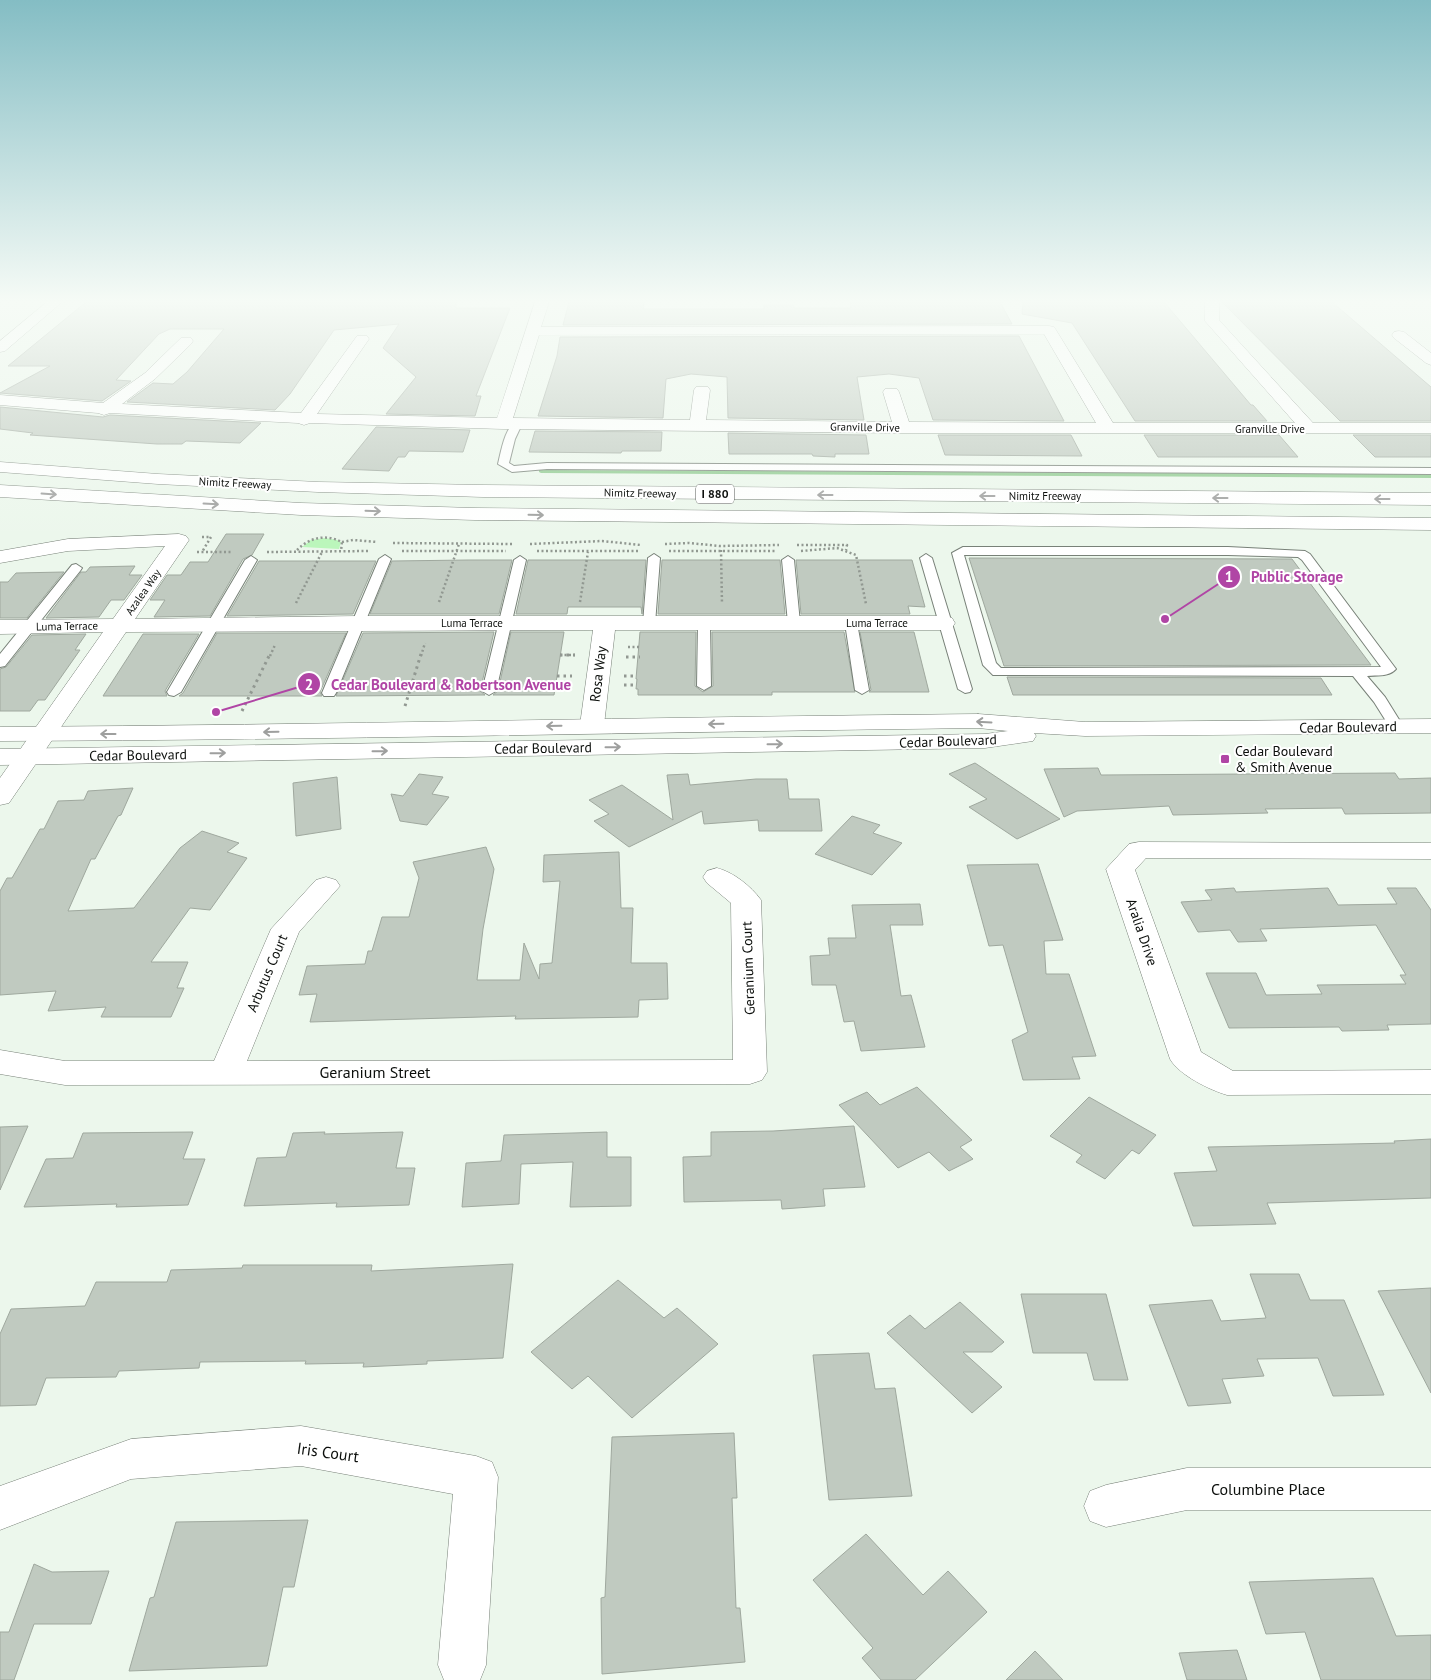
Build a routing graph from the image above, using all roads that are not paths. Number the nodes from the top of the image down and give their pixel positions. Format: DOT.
graph roads {
  1 [pos="144,380"];
  2 [pos="332,380"];
  3 [pos="521,380"];
  4 [pos="1079,380"];
  5 [pos="1265,380"];
  6 [pos="702,390"];
  7 [pos="891,392"];
  8 [pos="0,400"];
  9 [pos="104,410"];
  10 [pos="304,420"];
  11 [pos="510,424"];
  12 [pos="697,426"];
  13 [pos="902,428"];
  14 [pos="1431,428"];
  15 [pos="1108,429"];
  16 [pos="1308,429"];
  17 [pos="0,467"];
  18 [pos="1431,471"];
  19 [pos="0,491"];
  20 [pos="1431,499"];
  21 [pos="1431,524"];
  22 [pos="386,554"];
  23 [pos="789,554"];
  24 [pos="659,555"];
  25 [pos="0,557"];
  26 [pos="926,558"];
  27 [pos="251,560"];
  28 [pos="520,560"];
  29 [pos="76,568"];
  30 [pos="859,617"];
  31 [pos="713,618"];
  32 [pos="944,622"];
  33 [pos="504,623"];
  34 [pos="794,623"];
  35 [pos="213,624"];
  36 [pos="358,624"];
  37 [pos="605,624"];
  38 [pos="649,624"];
  39 [pos="119,626"];
  40 [pos="0,627"];
  41 [pos="29,627"];
  42 [pos="0,663"];
  43 [pos="1357,672"];
  44 [pos="704,686"];
  45 [pos="965,689"];
  46 [pos="862,690"];
  47 [pos="489,691"];
  48 [pos="174,692"];
  49 [pos="329,693"];
  50 [pos="592,725"];
  51 [pos="1396,726"];
  52 [pos="1431,726"];
  53 [pos="1085,729"];
  54 [pos="0,734"];
  55 [pos="44,734"];
  56 [pos="0,756"];
  57 [pos="29,756"];
  58 [pos="0,797"];
  59 [pos="1431,851"];
  60 [pos="716,877"];
  61 [pos="326,886"];
  62 [pos="0,1062"];
  63 [pos="226,1072"];
  64 [pos="750,1072"];
  65 [pos="1431,1082"];
  66 [pos="1431,1489"];
  67 [pos="1106,1506"];
  68 [pos="0,1508"];
  69 [pos="462,1665"];
  1 -- 9 [label="main road"];
  2 -- 10 [label="main road"];
  3 -- 11 [label="main road"];
  4 -- 15 [label="main road"];
  5 -- 16 [label="main road"];
  6 -- 12 [label="main road"];
  7 -- 13 [label="main road"];
  8 -- 9 [label="main road, Granville Drive"];
  9 -- 10 [label="main road, Granville Drive"];
  10 -- 11 [label="main road, Granville Drive"];
  11 -- 12 [label="main road, Granville Drive"];
  11 -- 18 [label="lane"];
  12 -- 13 [label="main road, Granville Drive"];
  13 -- 15 [label="main road, Granville Drive"];
  14 -- 16 [label="main road, Granville Drive"];
  15 -- 16 [label="main road, Granville Drive"];
  20 -- 17 [label="main road, Nimitz Freeway / I 880, one-way"];
  19 -- 21 [label="main road, Nimitz Freeway / I 880, one-way"];
  22 -- 36 [label="lane"];
  23 -- 34 [label="lane"];
  24 -- 38 [label="lane"];
  25 -- 39 [label="main road, Azalea Way"];
  26 -- 32 [label="lane"];
  27 -- 35 [label="lane"];
  28 -- 33 [label="lane"];
  29 -- 41 [label="lane"];
  30 -- 32 [label="main road, Luma Terrace"];
  30 -- 34 [label="main road, Luma Terrace"];
  30 -- 46 [label="lane"];
  31 -- 34 [label="main road, Luma Terrace"];
  31 -- 38 [label="main road, Luma Terrace"];
  31 -- 44 [label="lane"];
  32 -- 45 [label="lane"];
  33 -- 36 [label="main road, Luma Terrace"];
  33 -- 37 [label="main road, Luma Terrace"];
  33 -- 47 [label="lane"];
  35 -- 36 [label="main road, Luma Terrace"];
  35 -- 39 [label="main road, Luma Terrace"];
  35 -- 48 [label="lane"];
  36 -- 49 [label="lane"];
  37 -- 38 [label="main road, Luma Terrace"];
  37 -- 50 [label="main road, Rosa Way"];
  39 -- 41 [label="main road, Luma Terrace"];
  39 -- 55 [label="main road, Azalea Way"];
  40 -- 41 [label="main road, Luma Terrace"];
  41 -- 42 [label="lane"];
  43 -- 43 [label="lane"];
  43 -- 51 [label="lane"];
  53 -- 50 [label="main road, Cedar Boulevard, one-way"];
  50 -- 55 [label="main road, Cedar Boulevard, one-way"];
  51 -- 52 [label="main road, Cedar Boulevard"];
  51 -- 53 [label="main road, Cedar Boulevard"];
  57 -- 53 [label="main road, Cedar Boulevard, one-way"];
  54 -- 55 [label="main road, Cedar Boulevard"];
  55 -- 57 [label="main road, Azalea Way"];
  56 -- 57 [label="main road, Cedar Boulevard"];
  57 -- 58 [label="main road, Azalea Way"];
  59 -- 65 [label="main road, Aralia Drive"];
  60 -- 64 [label="main road, Geranium Court"];
  61 -- 63 [label="main road, Arbutus Court"];
  62 -- 63 [label="main road, Geranium Street"];
  63 -- 64 [label="main road, Geranium Street"];
  66 -- 67 [label="main road, Columbine Place"];
  68 -- 69 [label="main road, Iris Court"];
}
